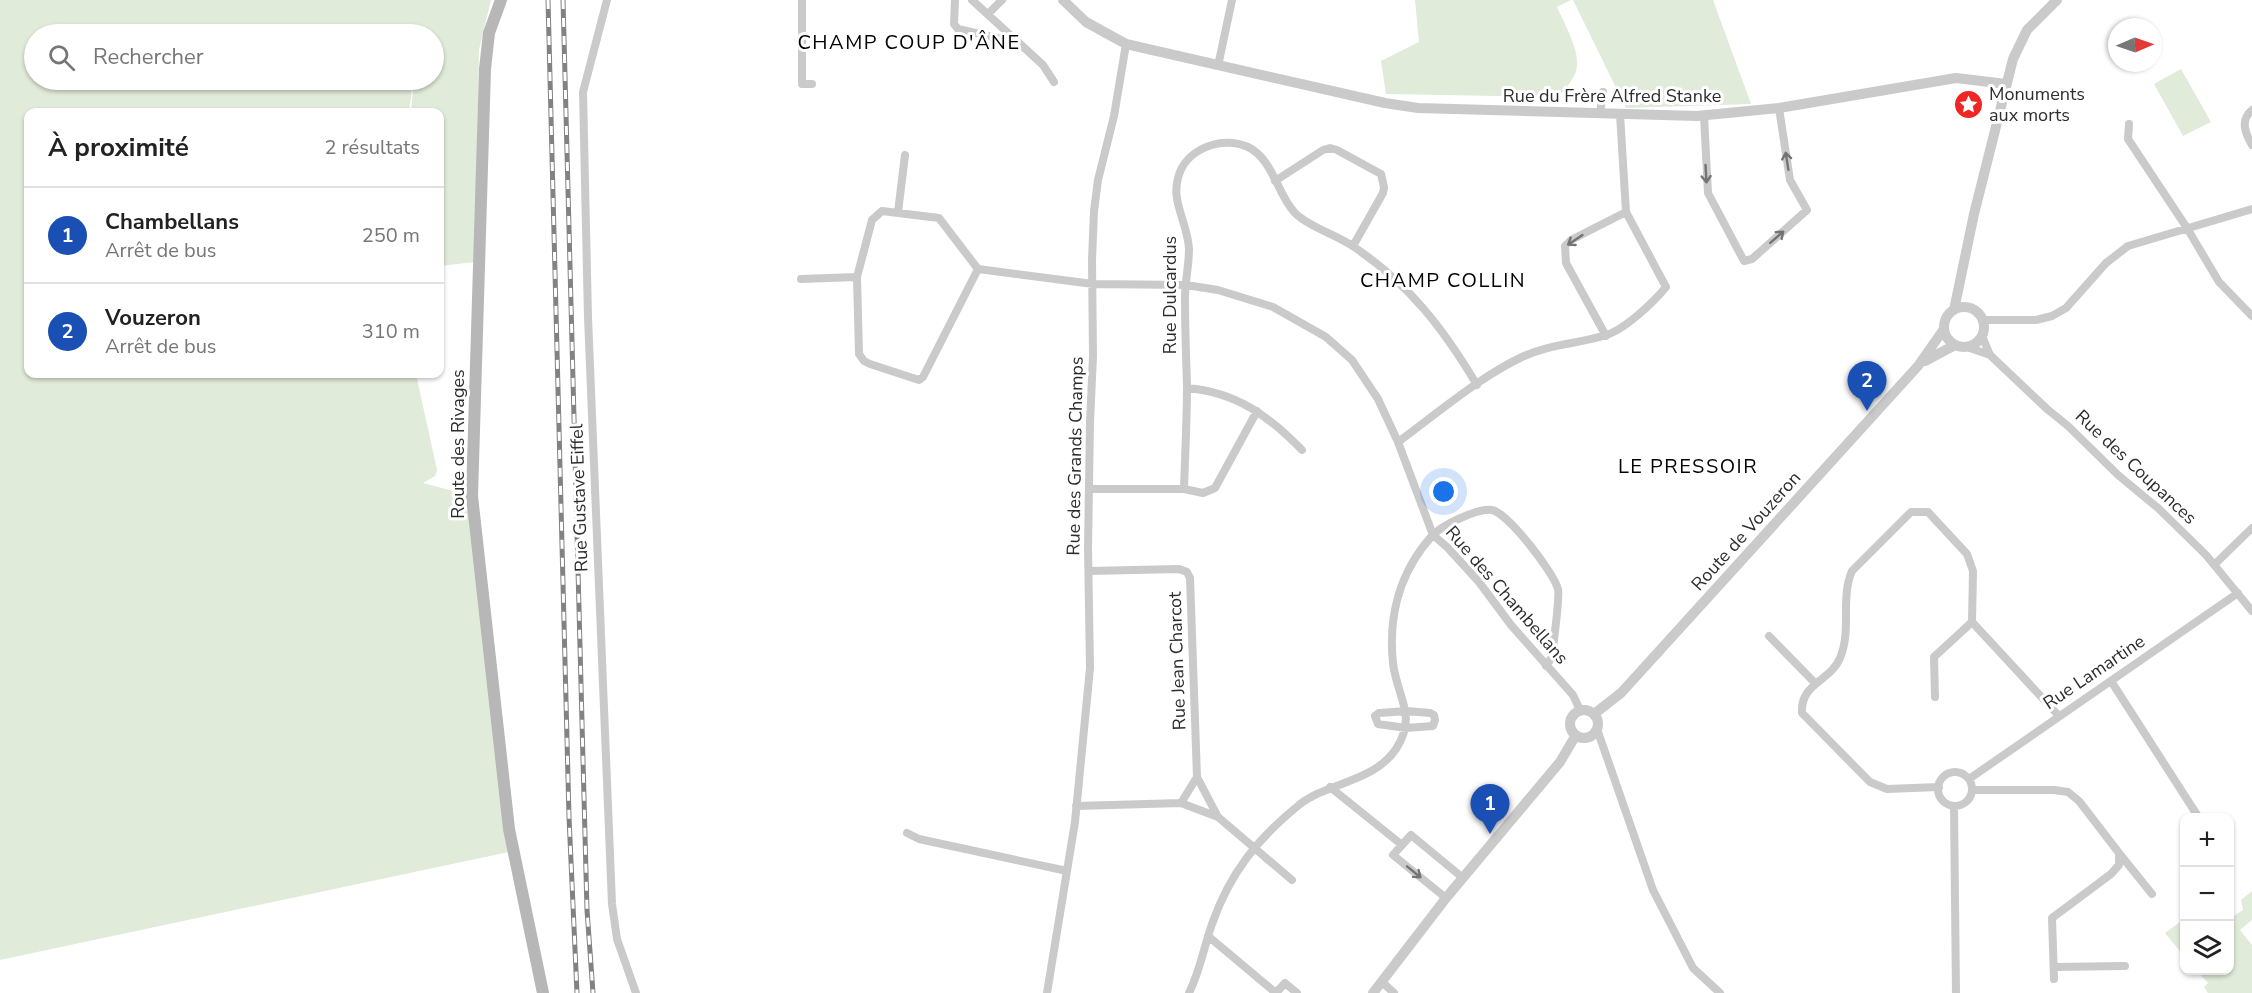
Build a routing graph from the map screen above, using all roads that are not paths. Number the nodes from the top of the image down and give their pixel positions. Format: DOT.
graph roads {
  1 [pos="501,0"];
  2 [pos="607,0"];
  3 [pos="801,0"];
  4 [pos="955,0"];
  5 [pos="972,0"];
  6 [pos="1002,0"];
  7 [pos="1063,0"];
  8 [pos="1232,0"];
  9 [pos="2058,0"];
  10 [pos="988,14"];
  11 [pos="1003,29"];
  12 [pos="996,38"];
  13 [pos="1020,43"];
  14 [pos="1126,44"];
  15 [pos="1218,66"];
  16 [pos="1054,82"];
  17 [pos="812,84"];
  18 [pos="2006,84"];
  19 [pos="1603,92"];
  20 [pos="1779,108"];
  21 [pos="2252,110"];
  22 [pos="1600,113"];
  23 [pos="1620,114"];
  24 [pos="1704,116"];
  25 [pos="2129,124"];
  26 [pos="2252,145"];
  27 [pos="905,155"];
  28 [pos="1275,181"];
  29 [pos="2252,209"];
  30 [pos="898,212"];
  31 [pos="1626,212"];
  32 [pos="2187,228"];
  33 [pos="1353,246"];
  34 [pos="978,269"];
  35 [pos="856,277"];
  36 [pos="801,279"];
  37 [pos="1962,279"];
  38 [pos="1093,284"];
  39 [pos="1186,285"];
  40 [pos="1969,308"];
  41 [pos="1954,310"];
  42 [pos="2252,316"];
  43 [pos="1982,320"];
  44 [pos="1944,329"];
  45 [pos="1606,336"];
  46 [pos="1982,336"];
  47 [pos="1955,345"];
  48 [pos="1967,347"];
  49 [pos="1990,355"];
  50 [pos="1918,366"];
  51 [pos="1477,385"];
  52 [pos="1187,388"];
  53 [pos="1257,411"];
  54 [pos="1398,442"];
  55 [pos="1302,450"];
  56 [pos="1089,489"];
  57 [pos="1184,489"];
  58 [pos="2252,528"];
  59 [pos="1433,535"];
  60 [pos="2215,564"];
  61 [pos="1089,571"];
  62 [pos="2238,593"];
  63 [pos="2252,611"];
  64 [pos="1972,622"];
  65 [pos="1769,636"];
  66 [pos="1546,666"];
  67 [pos="2111,681"];
  68 [pos="1816,684"];
  69 [pos="1935,697"];
  70 [pos="1580,710"];
  71 [pos="1407,711"];
  72 [pos="1594,714"];
  73 [pos="2059,716"];
  74 [pos="1406,728"];
  75 [pos="1597,729"];
  76 [pos="1576,735"];
  77 [pos="1197,777"];
  78 [pos="1969,779"];
  79 [pos="1330,787"];
  80 [pos="1939,788"];
  81 [pos="1972,790"];
  82 [pos="1181,803"];
  83 [pos="1076,806"];
  84 [pos="1954,806"];
  85 [pos="2196,813"];
  86 [pos="1218,817"];
  87 [pos="907,833"];
  88 [pos="1402,845"];
  89 [pos="1254,847"];
  90 [pos="2119,853"];
  91 [pos="1067,871"];
  92 [pos="1462,878"];
  93 [pos="1292,880"];
  94 [pos="2152,894"];
  95 [pos="1446,898"];
  96 [pos="1208,936"];
  97 [pos="2125,966"];
  98 [pos="2054,968"];
  99 [pos="2054,979"];
  100 [pos="1382,982"];
  101 [pos="543,993"];
  102 [pos="636,993"];
  103 [pos="1047,993"];
  104 [pos="1189,993"];
  105 [pos="1276,993"];
  106 [pos="1297,993"];
  107 [pos="1373,993"];
  108 [pos="1394,993"];
  109 [pos="1720,993"];
  110 [pos="1956,993"];
  1 -- 101 [label="main road, Route des Rivages"];
  2 -- 102 [label="street, Rue Gustave Eiffel"];
  3 -- 17 [label="street"];
  4 -- 12 [label="street"];
  5 -- 10 [label="street"];
  6 -- 10 [label="street"];
  7 -- 14 [label="street, Rue du Frère Alfred Stanke"];
  8 -- 15 [label="street"];
  9 -- 18 [label="street"];
  10 -- 11 [label="street"];
  11 -- 12 [label="street"];
  11 -- 13 [label="street"];
  12 -- 13 [label="street"];
  13 -- 16 [label="street"];
  14 -- 15 [label="street, Rue du Frère Alfred Stanke"];
  14 -- 38 [label="street, Rue des Grands Champs"];
  15 -- 22 [label="street, Rue du Frère Alfred Stanke"];
  18 -- 20 [label="street, Rue du Frère Alfred Stanke"];
  18 -- 37 [label="street"];
  19 -- 22 [label="street"];
  20 -- 24 [label="street, Rue du Frère Alfred Stanke"];
  24 -- 20 [label="street, one-way"];
  21 -- 26 [label="street"];
  22 -- 23 [label="street, Rue du Frère Alfred Stanke"];
  23 -- 24 [label="street, Rue du Frère Alfred Stanke"];
  23 -- 31 [label="street"];
  25 -- 32 [label="street"];
  27 -- 30 [label="street"];
  28 -- 33 [label="street, Rue Dulcardus"];
  28 -- 33 [label="street"];
  28 -- 39 [label="street, Rue Dulcardus"];
  29 -- 32 [label="street"];
  30 -- 34 [label="street"];
  30 -- 35 [label="street"];
  31 -- 45 [label="street"];
  31 -- 45 [label="street, one-way"];
  32 -- 42 [label="street"];
  32 -- 43 [label="street"];
  33 -- 51 [label="street, Rue Dulcardus"];
  34 -- 35 [label="street"];
  34 -- 38 [label="street, Rue des Chambellans"];
  35 -- 36 [label="street"];
  37 -- 40 [label="street"];
  37 -- 41 [label="street"];
  38 -- 39 [label="street, Rue des Chambellans"];
  38 -- 56 [label="street, Rue des Grands Champs"];
  39 -- 52 [label="street, Rue Dulcardus"];
  39 -- 54 [label="street, Rue des Chambellans"];
  40 -- 41 [label="street"];
  40 -- 43 [label="street"];
  41 -- 44 [label="street"];
  43 -- 46 [label="street"];
  44 -- 47 [label="street"];
  44 -- 50 [label="street, Route de Vouzeron"];
  45 -- 51 [label="street"];
  46 -- 48 [label="street"];
  46 -- 49 [label="street, Rue des Coupances"];
  47 -- 48 [label="street"];
  47 -- 50 [label="street, Route de Vouzeron"];
  48 -- 49 [label="street, Rue des Coupances"];
  49 -- 60 [label="street, Rue des Coupances"];
  50 -- 72 [label="street, Route de Vouzeron"];
  51 -- 54 [label="street"];
  52 -- 53 [label="street"];
  52 -- 57 [label="street, Rue Dulcardus"];
  53 -- 55 [label="street"];
  53 -- 57 [label="street"];
  54 -- 59 [label="street, Rue des Chambellans"];
  56 -- 57 [label="street"];
  56 -- 61 [label="street, Rue des Grands Champs"];
  58 -- 60 [label="street"];
  59 -- 66 [label="street, Rue des Chambellans"];
  59 -- 66 [label="street"];
  59 -- 71 [label="street"];
  60 -- 62 [label="street, Rue des Coupances"];
  61 -- 77 [label="street, Rue Jean Charcot"];
  61 -- 83 [label="street, Rue des Grands Champs"];
  62 -- 63 [label="street, Rue des Coupances"];
  62 -- 67 [label="street, Rue Lamartine"];
  64 -- 68 [label="street"];
  64 -- 69 [label="street"];
  64 -- 73 [label="street"];
  65 -- 68 [label="street"];
  66 -- 70 [label="street, Rue des Chambellans"];
  67 -- 73 [label="street, Rue Lamartine"];
  67 -- 85 [label="street"];
  68 -- 80 [label="street"];
  70 -- 72 [label="street"];
  70 -- 76 [label="street"];
  71 -- 74 [label="street"];
  71 -- 74 [label="street"];
  71 -- 74 [label="street"];
  72 -- 75 [label="street"];
  73 -- 78 [label="street, Rue Lamartine"];
  74 -- 79 [label="street"];
  75 -- 76 [label="street"];
  75 -- 109 [label="street"];
  76 -- 92 [label="street"];
  77 -- 82 [label="street"];
  77 -- 86 [label="street, Rue Jean Charcot"];
  78 -- 80 [label="street"];
  78 -- 81 [label="street"];
  79 -- 88 [label="street"];
  79 -- 89 [label="street"];
  80 -- 84 [label="street"];
  81 -- 84 [label="street"];
  81 -- 90 [label="street"];
  82 -- 83 [label="street, Rue Jean Charcot"];
  82 -- 86 [label="street, Rue Jean Charcot"];
  83 -- 91 [label="street, Rue des Grands Champs"];
  84 -- 110 [label="street"];
  86 -- 89 [label="street, Rue Jean Charcot"];
  87 -- 91 [label="street"];
  88 -- 92 [label="street"];
  88 -- 95 [label="street, one-way"];
  89 -- 93 [label="street, Rue Jean Charcot"];
  89 -- 96 [label="street"];
  90 -- 94 [label="street"];
  90 -- 98 [label="street"];
  91 -- 103 [label="street, Rue des Grands Champs"];
  92 -- 95 [label="street"];
  95 -- 100 [label="street"];
  96 -- 104 [label="street"];
  96 -- 105 [label="street"];
  97 -- 98 [label="street"];
  98 -- 99 [label="street"];
  100 -- 107 [label="street"];
  100 -- 108 [label="street"];
  105 -- 106 [label="street"];
}
